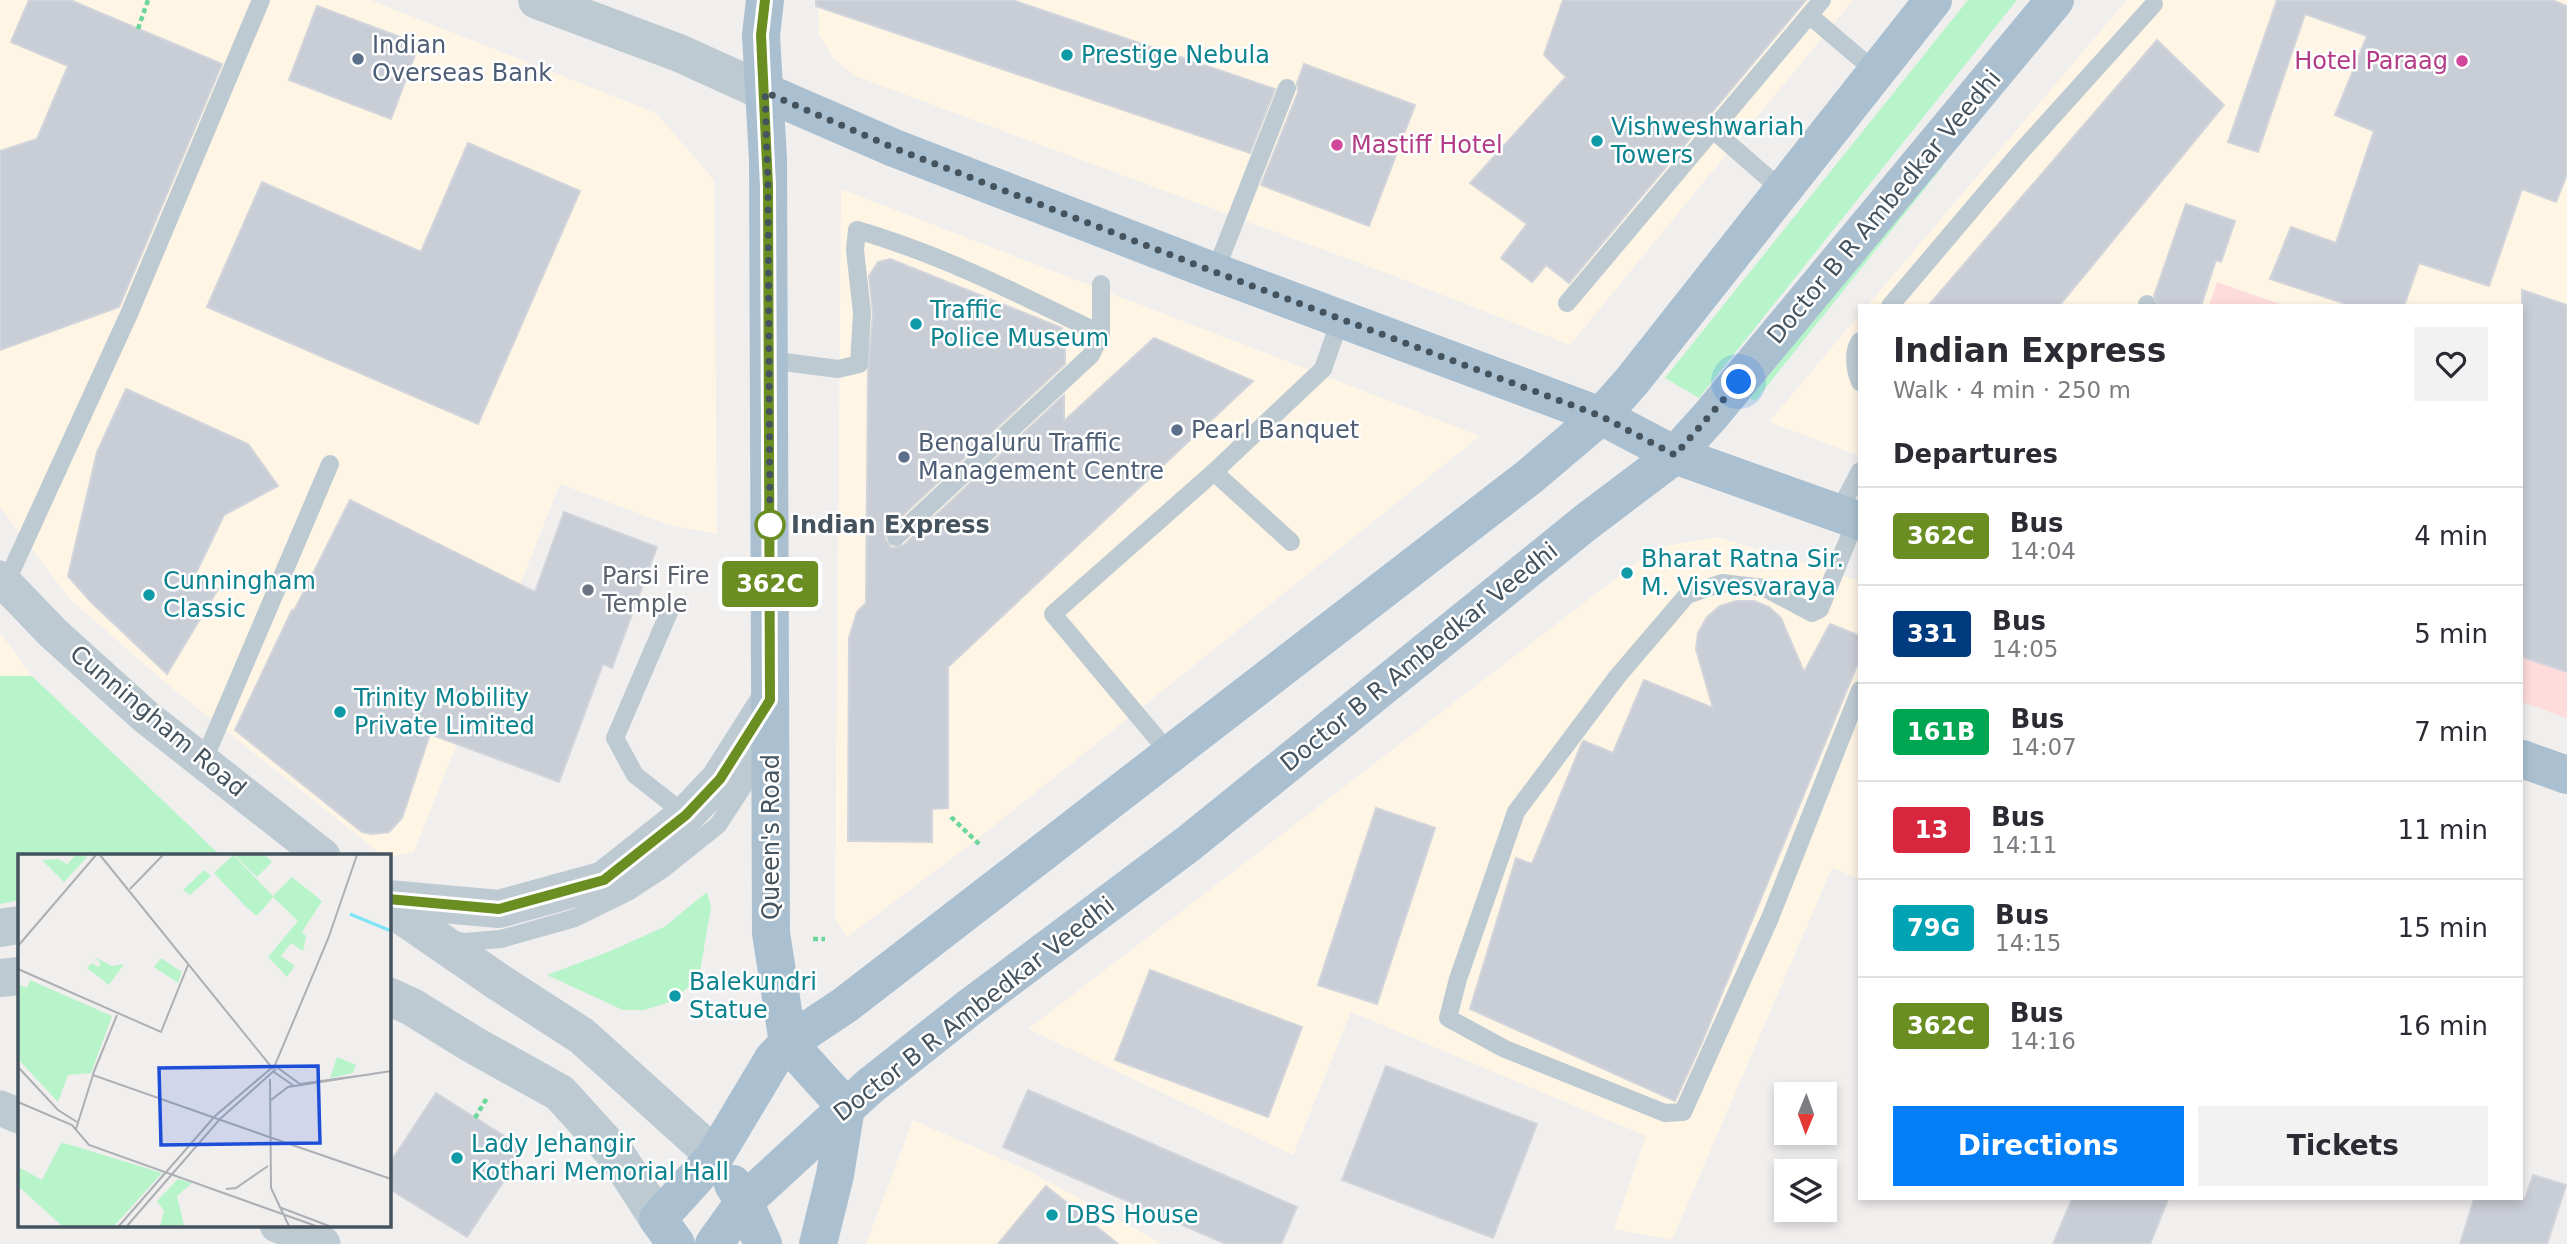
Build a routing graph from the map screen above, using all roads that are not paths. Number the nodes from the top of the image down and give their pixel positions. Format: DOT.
graph roads {
  1 [pos="261,0"];
  2 [pos="765,0"];
  3 [pos="1822,0"];
  4 [pos="1933,0"];
  5 [pos="2054,0"];
  6 [pos="550,2"];
  7 [pos="2154,4"];
  8 [pos="1809,15"];
  9 [pos="1876,72"];
  10 [pos="1287,88"];
  11 [pos="765,92"];
  12 [pos="1713,130"];
  13 [pos="1783,190"];
  14 [pos="1215,272"];
  15 [pos="1101,284"];
  16 [pos="1567,303"];
  17 [pos="1892,304"];
  18 [pos="1340,320"];
  19 [pos="1101,334"];
  20 [pos="1858,344"];
  21 [pos="769,360"];
  22 [pos="1858,378"];
  23 [pos="1601,416"];
  24 [pos="1675,455"];
  25 [pos="330,464"];
  26 [pos="1214,472"];
  27 [pos="1858,483"];
  28 [pos="1852,518"];
  29 [pos="896,537"];
  30 [pos="1292,542"];
  31 [pos="3,582"];
  32 [pos="670,610"];
  33 [pos="1858,695"];
  34 [pos="770,700"];
  35 [pos="771,745"];
  36 [pos="1170,754"];
  37 [pos="2523,759"];
  38 [pos="203,762"];
  39 [pos="2567,775"];
  40 [pos="686,815"];
  41 [pos="320,854"];
  42 [pos="390,899"];
  43 [pos="390,907"];
  44 [pos="18,925"];
  45 [pos="0,928"];
  46 [pos="430,935"];
  47 [pos="18,976"];
  48 [pos="0,978"];
  49 [pos="390,997"];
  50 [pos="788,1043"];
  51 [pos="846,1107"];
  52 [pos="0,1108"];
  53 [pos="18,1116"];
  54 [pos="715,1156"];
  55 [pos="744,1202"];
  56 [pos="279,1226"];
  57 [pos="667,1232"];
  58 [pos="323,1244"];
  59 [pos="714,1244"];
  60 [pos="763,1244"];
  61 [pos="818,1244"];
  1 -- 31 [label="lane"];
  2 -- 11 [label="main road, Queen's Road"];
  3 -- 8 [label="lane"];
  4 -- 9 [label="main road"];
  5 -- 24 [label="main road, Doctor B R Ambedkar Veedhi"];
  6 -- 11 [label="street"];
  7 -- 17 [label="lane"];
  8 -- 9 [label="lane"];
  8 -- 12 [label="lane"];
  9 -- 13 [label="main road"];
  10 -- 14 [label="lane"];
  11 -- 14 [label="main road"];
  11 -- 21 [label="main road, Queen's Road"];
  12 -- 13 [label="lane"];
  12 -- 16 [label="lane"];
  13 -- 23 [label="main road"];
  14 -- 18 [label="main road"];
  15 -- 19 [label="lane"];
  18 -- 23 [label="main road"];
  18 -- 26 [label="lane"];
  19 -- 21 [label="lane"];
  19 -- 29 [label="lane"];
  20 -- 22 [label="lane"];
  21 -- 34 [label="main road, Queen's Road"];
  23 -- 24 [label="main road"];
  23 -- 36 [label="main road"];
  24 -- 28 [label="main road"];
  24 -- 51 [label="main road, Doctor B R Ambedkar Veedhi"];
  25 -- 38 [label="lane"];
  26 -- 30 [label="lane"];
  26 -- 36 [label="lane"];
  27 -- 28 [label="lane"];
  28 -- 33 [label="lane"];
  31 -- 38 [label="street, Cunningham Road"];
  32 -- 40 [label="lane"];
  34 -- 35 [label="main road, Queen's Road"];
  34 -- 40 [label="street"];
  35 -- 46 [label="lane"];
  35 -- 50 [label="main road, Queen's Road"];
  36 -- 50 [label="main road"];
  37 -- 39 [label="main road"];
  38 -- 41 [label="street, Cunningham Road"];
  40 -- 42 [label="street"];
  43 -- 46 [label="street"];
  44 -- 45 [label="street"];
  46 -- 54 [label="street"];
  47 -- 48 [label="street"];
  49 -- 57 [label="street"];
  50 -- 51 [label="main road"];
  50 -- 54 [label="main road"];
  51 -- 55 [label="main road, Doctor B R Ambedkar Veedhi"];
  51 -- 61 [label="main road"];
  52 -- 53 [label="street"];
  54 -- 55 [label="main road"];
  54 -- 57 [label="main road"];
  55 -- 59 [label="main road, Doctor B R Ambedkar Veedhi"];
  55 -- 60 [label="main road"];
  56 -- 58 [label="street"];
}
